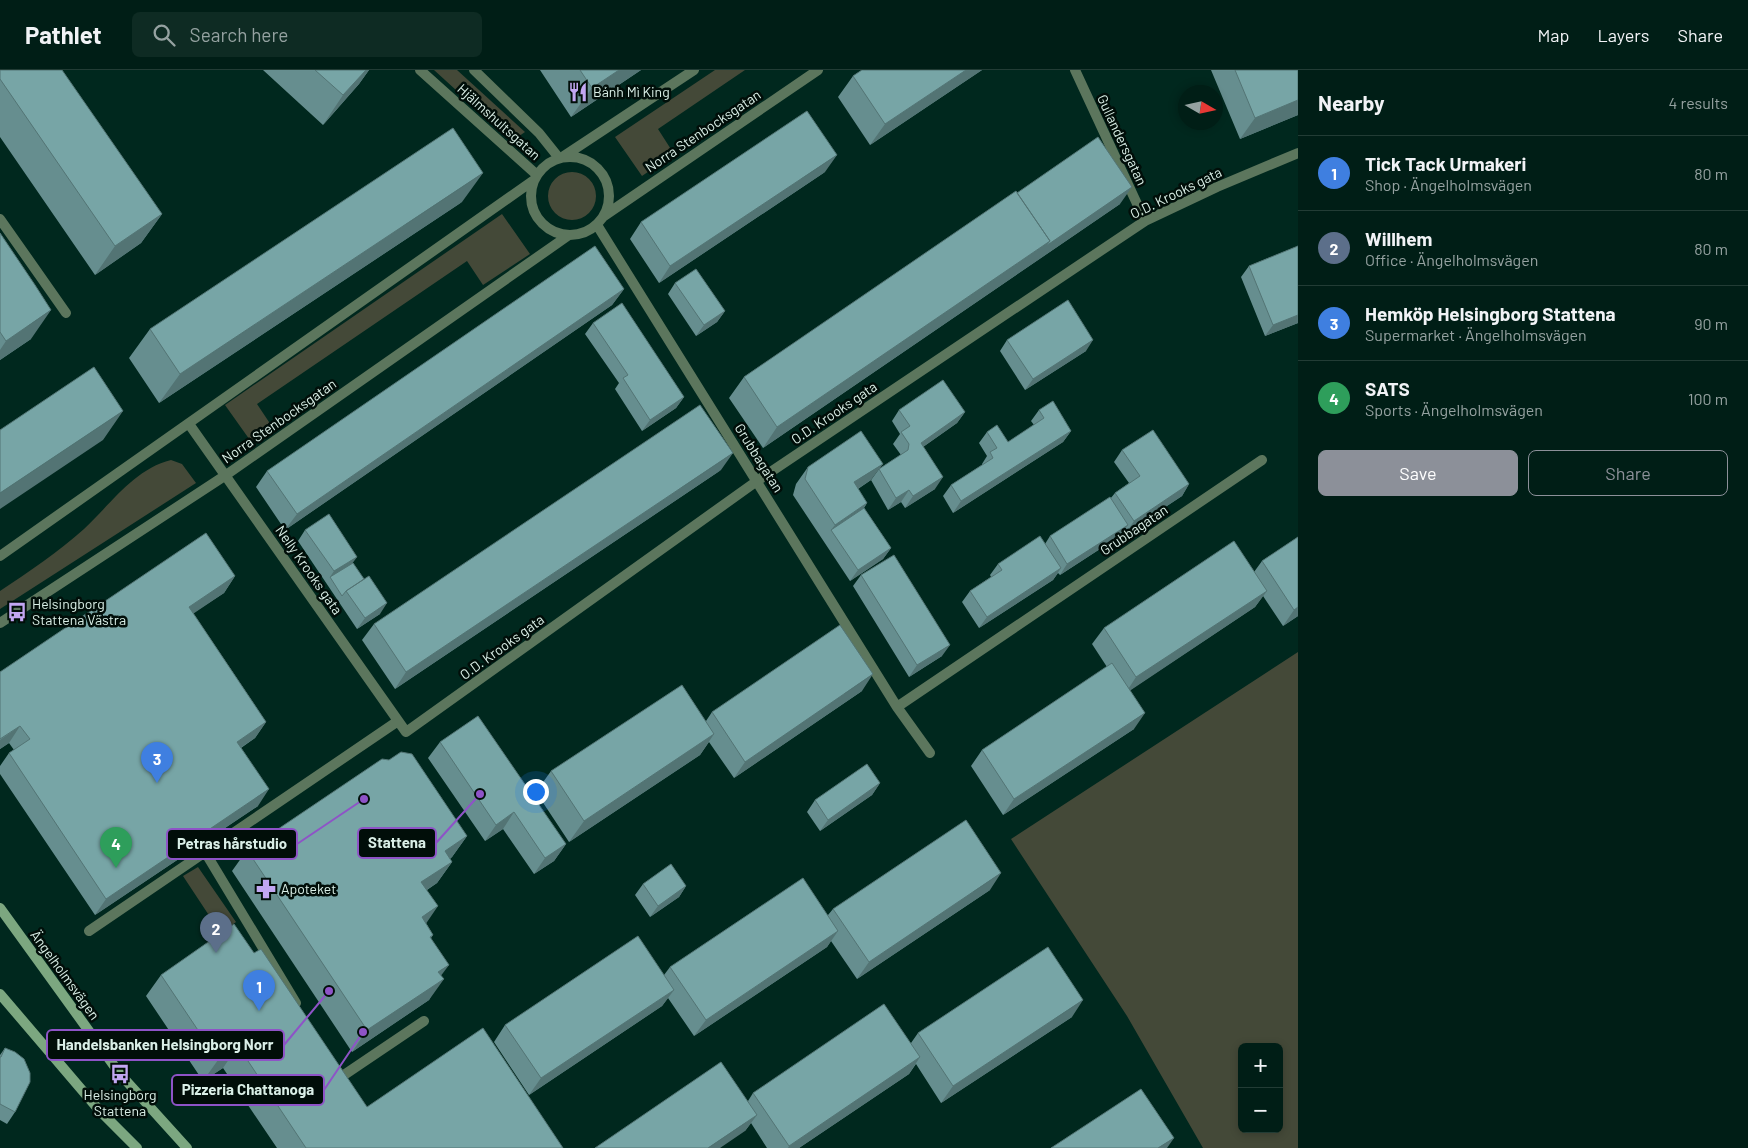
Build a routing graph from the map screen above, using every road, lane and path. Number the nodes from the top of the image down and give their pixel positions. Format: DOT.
graph roads {
  1 [pos="420,70"];
  2 [pos="474,70"];
  3 [pos="694,70"];
  4 [pos="818,70"];
  5 [pos="1075,70"];
  6 [pos="1298,153"];
  7 [pos="561,157"];
  8 [pos="536,178"];
  9 [pos="604,216"];
  10 [pos="0,219"];
  11 [pos="1145,221"];
  12 [pos="597,225"];
  13 [pos="569,235"];
  14 [pos="66,313"];
  15 [pos="189,424"];
  16 [pos="1262,460"];
  17 [pos="226,475"];
  18 [pos="757,482"];
  19 [pos="0,556"];
  20 [pos="0,623"];
  21 [pos="897,707"];
  22 [pos="398,721"];
  23 [pos="406,732"];
  24 [pos="930,753"];
  25 [pos="205,852"];
  26 [pos="0,908"];
  27 [pos="89,931"];
  28 [pos="0,994"];
  29 [pos="300,1010"];
  30 [pos="424,1021"];
  31 [pos="331,1060"];
  32 [pos="137,1148"];
  33 [pos="187,1148"];
  1 -- 8 [label="street, Hjälmshultsgatan"];
  2 -- 7 [label="street, Hjälmshultsgatan"];
  3 -- 7 [label="street"];
  4 -- 9 [label="street, Norra Stenbocksgatan"];
  5 -- 11 [label="street, Gullandersgatan"];
  6 -- 11 [label="street, O.D. Krooks gata"];
  7 -- 8 [label="street"];
  7 -- 9 [label="street, Norra Stenbocksgatan"];
  8 -- 13 [label="street"];
  8 -- 15 [label="street"];
  9 -- 12 [label="street, Norra Stenbocksgatan"];
  10 -- 14 [label="street"];
  11 -- 18 [label="street, O.D. Krooks gata"];
  12 -- 13 [label="street, Norra Stenbocksgatan"];
  12 -- 18 [label="street, Grubbagatan"];
  13 -- 17 [label="street, Norra Stenbocksgatan"];
  15 -- 17 [label="street, Nelly Krooks gata"];
  15 -- 19 [label="street"];
  16 -- 21 [label="street, Grubbagatan"];
  17 -- 20 [label="street, Norra Stenbocksgatan"];
  17 -- 22 [label="street, Nelly Krooks gata"];
  18 -- 21 [label="street, Grubbagatan"];
  18 -- 23 [label="street, O.D. Krooks gata"];
  21 -- 24 [label="street, Grubbagatan"];
  22 -- 23 [label="street, Nelly Krooks gata"];
  22 -- 25 [label="street"];
  25 -- 27 [label="street"];
  25 -- 29 [label="street"];
  26 -- 33 [label="main road, Ängelholmsvägen"];
  28 -- 32 [label="main road"];
  30 -- 31 [label="street"];
}
